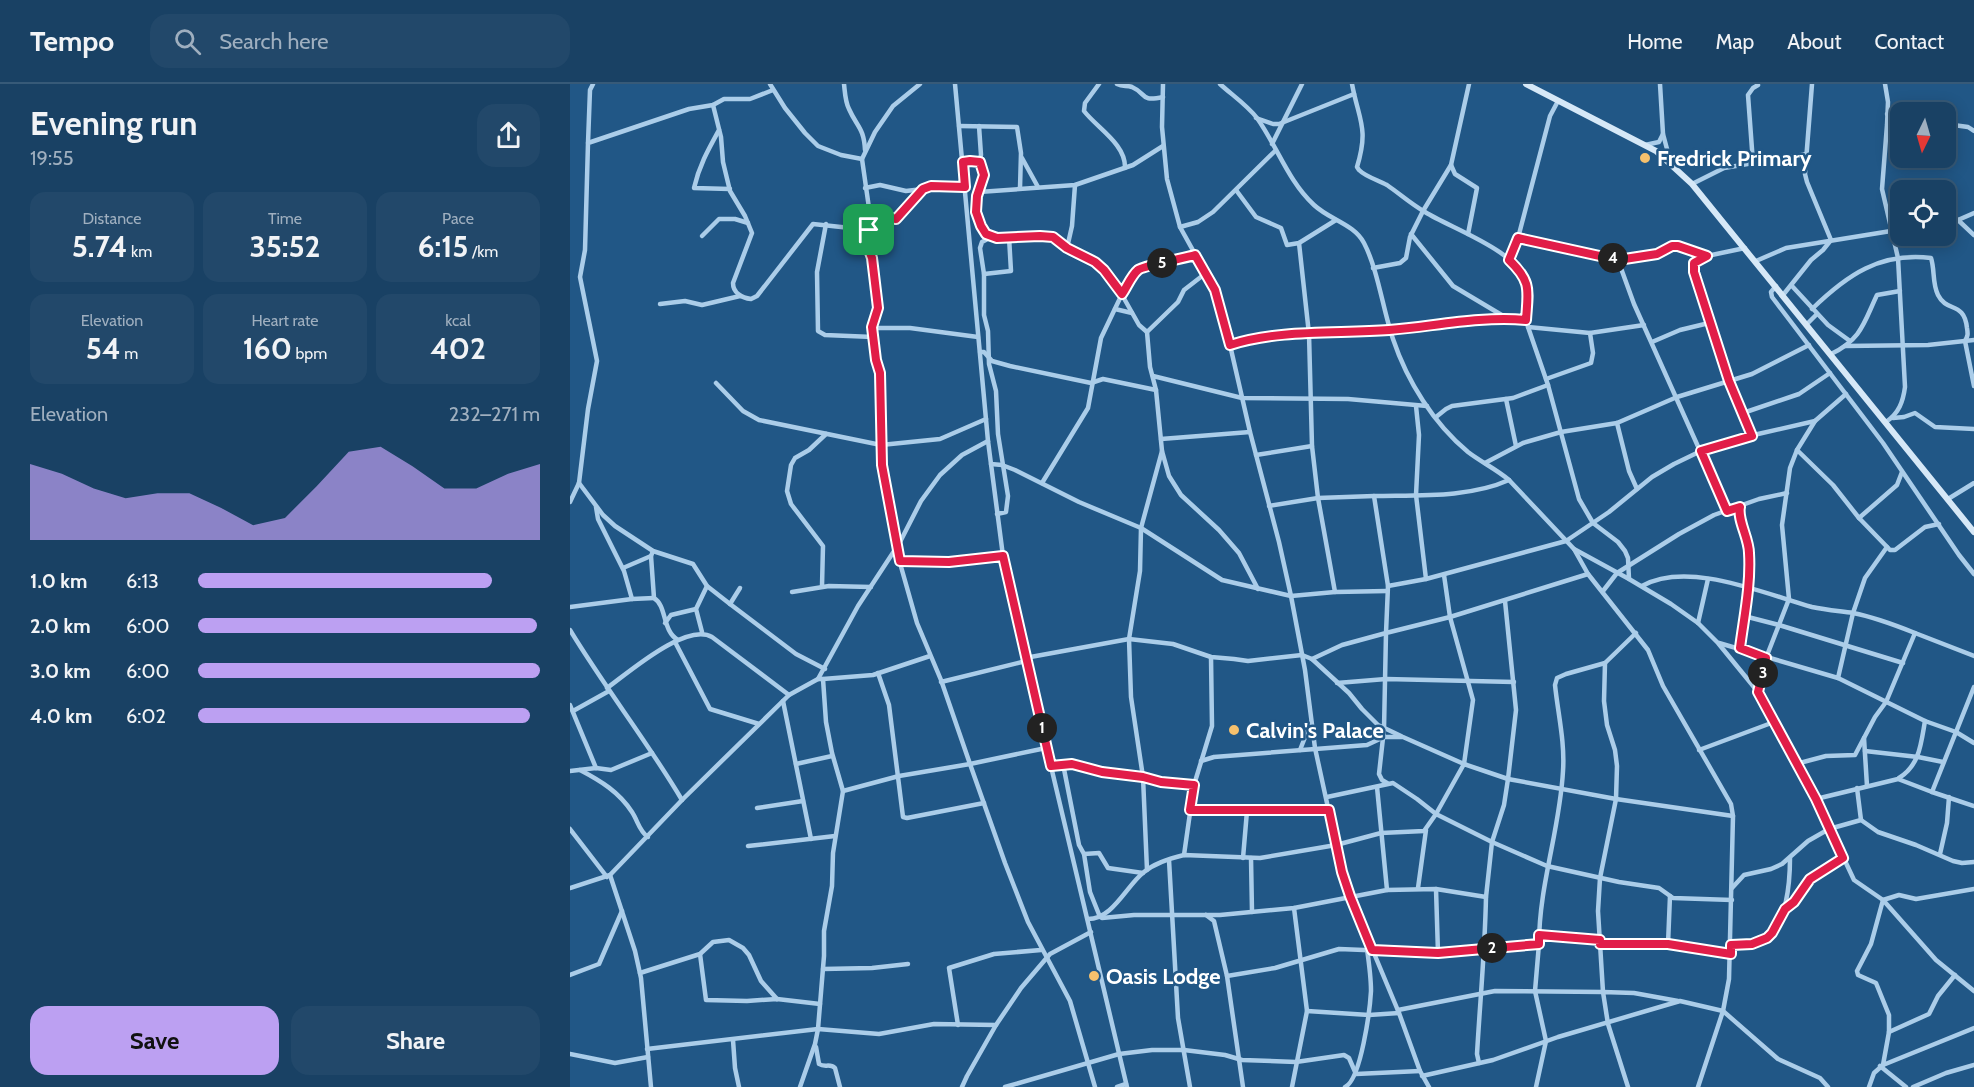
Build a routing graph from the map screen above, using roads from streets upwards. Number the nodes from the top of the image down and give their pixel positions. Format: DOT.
graph roads {
  1 [pos="593,84"];
  2 [pos="770,84"];
  3 [pos="844,84"];
  4 [pos="920,84"];
  5 [pos="955,84"];
  6 [pos="1099,84"];
  7 [pos="1117,84"];
  8 [pos="1163,84"];
  9 [pos="1220,84"];
  10 [pos="1302,84"];
  11 [pos="1352,84"];
  12 [pos="1469,84"];
  13 [pos="1526,84"];
  14 [pos="1660,84"];
  15 [pos="1812,84"];
  16 [pos="1885,84"];
  17 [pos="1758,85"];
  18 [pos="773,90"];
  19 [pos="1354,94"];
  20 [pos="1163,97"];
  21 [pos="1558,101"];
  22 [pos="713,105"];
  23 [pos="1887,114"];
  24 [pos="1890,114"];
  25 [pos="1257,118"];
  26 [pos="1284,122"];
  27 [pos="1956,125"];
  28 [pos="959,126"];
  29 [pos="979,126"];
  30 [pos="719,130"];
  31 [pos="1974,131"];
  32 [pos="1663,134"];
  33 [pos="588,143"];
  34 [pos="1272,144"];
  35 [pos="1645,145"];
  36 [pos="1163,146"];
  37 [pos="1275,151"];
  38 [pos="865,153"];
  39 [pos="1806,154"];
  40 [pos="1021,157"];
  41 [pos="862,159"];
  42 [pos="963,162"];
  43 [pos="980,162"];
  44 [pos="1753,163"];
  45 [pos="1671,164"];
  46 [pos="1451,165"];
  47 [pos="1125,168"];
  48 [pos="1692,184"];
  49 [pos="1075,185"];
  50 [pos="965,187"];
  51 [pos="1038,187"];
  52 [pos="866,188"];
  53 [pos="1020,188"];
  54 [pos="730,189"];
  55 [pos="923,189"];
  56 [pos="1236,190"];
  57 [pos="979,192"];
  58 [pos="1423,211"];
  59 [pos="1974,213"];
  60 [pos="870,215"];
  61 [pos="1336,220"];
  62 [pos="1958,220"];
  63 [pos="748,223"];
  64 [pos="826,224"];
  65 [pos="1890,226"];
  66 [pos="1180,227"];
  67 [pos="869,230"];
  68 [pos="1890,231"];
  69 [pos="1412,234"];
  70 [pos="1468,234"];
  71 [pos="1974,235"];
  72 [pos="702,236"];
  73 [pos="991,237"];
  74 [pos="1009,237"];
  75 [pos="1518,238"];
  76 [pos="1831,240"];
  77 [pos="1299,243"];
  78 [pos="1895,246"];
  79 [pos="1067,248"];
  80 [pos="1745,248"];
  81 [pos="1195,255"];
  82 [pos="1707,256"];
  83 [pos="1898,258"];
  84 [pos="1509,260"];
  85 [pos="1618,260"];
  86 [pos="1756,261"];
  87 [pos="1372,268"];
  88 [pos="1206,273"];
  89 [pos="984,274"];
  90 [pos="1776,286"];
  91 [pos="1792,286"];
  92 [pos="1900,291"];
  93 [pos="1122,294"];
  94 [pos="1783,295"];
  95 [pos="740,296"];
  96 [pos="660,304"];
  97 [pos="1115,309"];
  98 [pos="1812,309"];
  99 [pos="1132,312"];
  100 [pos="1817,314"];
  101 [pos="1506,318"];
  102 [pos="1526,320"];
  103 [pos="1709,323"];
  104 [pos="1644,325"];
  105 [pos="1809,326"];
  106 [pos="872,327"];
  107 [pos="1528,327"];
  108 [pos="1390,330"];
  109 [pos="1147,332"];
  110 [pos="1590,333"];
  111 [pos="1309,334"];
  112 [pos="1802,335"];
  113 [pos="873,337"];
  114 [pos="978,337"];
  115 [pos="1974,340"];
  116 [pos="1850,341"];
  117 [pos="1965,341"];
  118 [pos="1652,342"];
  119 [pos="1230,345"];
  120 [pos="1809,345"];
  121 [pos="1845,346"];
  122 [pos="1903,346"];
  123 [pos="980,352"];
  124 [pos="1831,354"];
  125 [pos="989,358"];
  126 [pos="1830,373"];
  127 [pos="1153,376"];
  128 [pos="1546,379"];
  129 [pos="1852,380"];
  130 [pos="1729,381"];
  131 [pos="716,383"];
  132 [pos="1091,383"];
  133 [pos="1548,385"];
  134 [pos="1841,387"];
  135 [pos="1974,387"];
  136 [pos="1156,390"];
  137 [pos="1846,394"];
  138 [pos="1677,397"];
  139 [pos="1242,398"];
  140 [pos="1311,399"];
  141 [pos="1506,399"];
  142 [pos="1416,406"];
  143 [pos="1427,406"];
  144 [pos="1743,413"];
  145 [pos="1436,417"];
  146 [pos="986,419"];
  147 [pos="1889,420"];
  148 [pos="1815,421"];
  149 [pos="1617,423"];
  150 [pos="1974,429"];
  151 [pos="1250,432"];
  152 [pos="1561,432"];
  153 [pos="826,434"];
  154 [pos="1752,436"];
  155 [pos="1161,439"];
  156 [pos="988,441"];
  157 [pos="881,445"];
  158 [pos="1312,446"];
  159 [pos="1516,446"];
  160 [pos="1797,450"];
  161 [pos="1162,451"];
  162 [pos="1701,451"];
  163 [pos="1256,455"];
  164 [pos="1485,463"];
  165 [pos="991,464"];
  166 [pos="1004,465"];
  167 [pos="1902,472"];
  168 [pos="1509,480"];
  169 [pos="579,483"];
  170 [pos="1042,483"];
  171 [pos="1974,483"];
  172 [pos="1636,489"];
  173 [pos="1787,493"];
  174 [pos="1416,495"];
  175 [pos="1374,496"];
  176 [pos="1318,498"];
  177 [pos="571,499"];
  178 [pos="1948,499"];
  179 [pos="595,504"];
  180 [pos="1269,506"];
  181 [pos="1740,507"];
  182 [pos="1727,511"];
  183 [pos="997,514"];
  184 [pos="1859,518"];
  185 [pos="1593,523"];
  186 [pos="1939,524"];
  187 [pos="1141,528"];
  188 [pos="1974,532"];
  189 [pos="1566,541"];
  190 [pos="1887,547"];
  191 [pos="896,549"];
  192 [pos="1574,549"];
  193 [pos="652,553"];
  194 [pos="1003,556"];
  195 [pos="900,561"];
  196 [pos="1629,567"];
  197 [pos="623,568"];
  198 [pos="1617,573"];
  199 [pos="1588,574"];
  200 [pos="1974,574"];
  201 [pos="1444,575"];
  202 [pos="1426,579"];
  203 [pos="1629,579"];
  204 [pos="1708,579"];
  205 [pos="707,586"];
  206 [pos="822,586"];
  207 [pos="1642,586"];
  208 [pos="871,587"];
  209 [pos="1748,587"];
  210 [pos="740,588"];
  211 [pos="1258,589"];
  212 [pos="1388,589"];
  213 [pos="1603,591"];
  214 [pos="792,592"];
  215 [pos="1335,592"];
  216 [pos="1291,596"];
  217 [pos="632,598"];
  218 [pos="654,598"];
  219 [pos="1789,599"];
  220 [pos="1505,601"];
  221 [pos="730,604"];
  222 [pos="570,608"];
  223 [pos="696,609"];
  224 [pos="1853,613"];
  225 [pos="1744,616"];
  226 [pos="1450,617"];
  227 [pos="665,623"];
  228 [pos="1698,623"];
  229 [pos="1779,625"];
  230 [pos="570,630"];
  231 [pos="702,632"];
  232 [pos="1386,633"];
  233 [pos="1636,633"];
  234 [pos="1915,633"];
  235 [pos="1129,639"];
  236 [pos="676,641"];
  237 [pos="1718,642"];
  238 [pos="1846,646"];
  239 [pos="1740,648"];
  240 [pos="1302,655"];
  241 [pos="930,656"];
  242 [pos="1974,656"];
  243 [pos="1211,657"];
  244 [pos="1766,658"];
  245 [pos="1312,659"];
  246 [pos="1025,660"];
  247 [pos="1605,663"];
  248 [pos="1903,663"];
  249 [pos="825,669"];
  250 [pos="878,673"];
  251 [pos="1838,678"];
  252 [pos="821,679"];
  253 [pos="1386,679"];
  254 [pos="1469,681"];
  255 [pos="941,682"];
  256 [pos="1514,682"];
  257 [pos="1337,683"];
  258 [pos="1974,687"];
  259 [pos="608,690"];
  260 [pos="1758,692"];
  261 [pos="789,695"];
  262 [pos="783,701"];
  263 [pos="1886,702"];
  264 [pos="571,708"];
  265 [pos="1312,721"];
  266 [pos="1925,721"];
  267 [pos="1774,722"];
  268 [pos="759,724"];
  269 [pos="1384,729"];
  270 [pos="1956,732"];
  271 [pos="1384,737"];
  272 [pos="1403,737"];
  273 [pos="1864,738"];
  274 [pos="1974,744"];
  275 [pos="1046,748"];
  276 [pos="1315,748"];
  277 [pos="1299,750"];
  278 [pos="1699,750"];
  279 [pos="1865,751"];
  280 [pos="652,753"];
  281 [pos="832,756"];
  282 [pos="1918,757"];
  283 [pos="1201,761"];
  284 [pos="1943,762"];
  285 [pos="796,764"];
  286 [pos="970,764"];
  287 [pos="1063,764"];
  288 [pos="1464,764"];
  289 [pos="1796,764"];
  290 [pos="1051,766"];
  291 [pos="596,768"];
  292 [pos="580,770"];
  293 [pos="570,771"];
  294 [pos="899,776"];
  295 [pos="1143,777"];
  296 [pos="1508,779"];
  297 [pos="1898,779"];
  298 [pos="1387,783"];
  299 [pos="1194,785"];
  300 [pos="1867,786"];
  301 [pos="1377,787"];
  302 [pos="1857,788"];
  303 [pos="1562,789"];
  304 [pos="843,791"];
  305 [pos="1932,792"];
  306 [pos="1327,797"];
  307 [pos="1949,797"];
  308 [pos="1616,799"];
  309 [pos="1816,799"];
  310 [pos="682,800"];
  311 [pos="803,801"];
  312 [pos="984,803"];
  313 [pos="1974,806"];
  314 [pos="757,808"];
  315 [pos="1190,810"];
  316 [pos="1329,810"];
  317 [pos="1247,811"];
  318 [pos="1436,814"];
  319 [pos="1733,816"];
  320 [pos="1861,820"];
  321 [pos="1829,829"];
  322 [pos="570,830"];
  323 [pos="1426,830"];
  324 [pos="1381,832"];
  325 [pos="835,836"];
  326 [pos="648,837"];
  327 [pos="811,839"];
  328 [pos="1492,842"];
  329 [pos="1336,845"];
  330 [pos="748,846"];
  331 [pos="1084,854"];
  332 [pos="1940,854"];
  333 [pos="1184,855"];
  334 [pos="1243,858"];
  335 [pos="1251,858"];
  336 [pos="1790,858"];
  337 [pos="1843,858"];
  338 [pos="1169,860"];
  339 [pos="1974,862"];
  340 [pos="1547,866"];
  341 [pos="1145,871"];
  342 [pos="609,876"];
  343 [pos="1600,878"];
  344 [pos="570,888"];
  345 [pos="1418,888"];
  346 [pos="1732,888"];
  347 [pos="1437,889"];
  348 [pos="1974,889"];
  349 [pos="1386,890"];
  350 [pos="1350,896"];
  351 [pos="1670,896"];
  352 [pos="1486,897"];
  353 [pos="1732,900"];
  354 [pos="1883,900"];
  355 [pos="1294,908"];
  356 [pos="1785,909"];
  357 [pos="622,911"];
  358 [pos="1252,912"];
  359 [pos="1206,915"];
  360 [pos="1172,916"];
  361 [pos="1098,918"];
  362 [pos="1088,919"];
  363 [pos="1091,932"];
  364 [pos="1539,935"];
  365 [pos="1600,942"];
  366 [pos="1539,944"];
  367 [pos="1668,944"];
  368 [pos="1731,945"];
  369 [pos="1485,948"];
  370 [pos="1041,950"];
  371 [pos="1370,950"];
  372 [pos="1438,953"];
  373 [pos="700,954"];
  374 [pos="1731,954"];
  375 [pos="1047,957"];
  376 [pos="1301,960"];
  377 [pos="908,964"];
  378 [pos="823,969"];
  379 [pos="640,973"];
  380 [pos="570,975"];
  381 [pos="1955,975"];
  382 [pos="1227,976"];
  383 [pos="1974,991"];
  384 [pos="1535,992"];
  385 [pos="1603,992"];
  386 [pos="1480,993"];
  387 [pos="777,999"];
  388 [pos="1680,1001"];
  389 [pos="820,1004"];
  390 [pos="1307,1011"];
  391 [pos="1398,1011"];
  392 [pos="1723,1011"];
  393 [pos="1369,1015"];
  394 [pos="1608,1024"];
  395 [pos="958,1025"];
  396 [pos="996,1025"];
  397 [pos="1974,1028"];
  398 [pos="818,1029"];
  399 [pos="1889,1032"];
  400 [pos="733,1040"];
  401 [pos="1546,1041"];
  402 [pos="816,1044"];
  403 [pos="647,1049"];
  404 [pos="1184,1050"];
  405 [pos="570,1054"];
  406 [pos="1119,1054"];
  407 [pos="648,1057"];
  408 [pos="1238,1059"];
  409 [pos="1088,1062"];
  410 [pos="1296,1062"];
  411 [pos="1479,1063"];
  412 [pos="1881,1065"];
  413 [pos="1974,1065"];
  414 [pos="1421,1073"];
  415 [pos="1356,1074"];
  416 [pos="1353,1084"];
  417 [pos="1126,1085"];
  418 [pos="651,1087"];
  419 [pos="740,1087"];
  420 [pos="800,1087"];
  421 [pos="840,1087"];
  422 [pos="963,1087"];
  423 [pos="1005,1087"];
  424 [pos="1095,1087"];
  425 [pos="1117,1087"];
  426 [pos="1190,1087"];
  427 [pos="1243,1087"];
  428 [pos="1292,1087"];
  429 [pos="1345,1087"];
  430 [pos="1429,1087"];
  431 [pos="1536,1087"];
  432 [pos="1628,1087"];
  433 [pos="1698,1087"];
  434 [pos="1828,1087"];
  435 [pos="1869,1087"];
  436 [pos="1906,1087"];
  437 [pos="1913,1087"];
  1 -- 33 [label="street"];
  2 -- 18 [label="street"];
  3 -- 38 [label="street"];
  4 -- 38 [label="street"];
  5 -- 28 [label="street"];
  6 -- 47 [label="street"];
  7 -- 20 [label="street"];
  8 -- 20 [label="street"];
  9 -- 25 [label="street"];
  10 -- 26 [label="street"];
  11 -- 19 [label="street"];
  12 -- 46 [label="street"];
  13 -- 21 [label="street"];
  14 -- 32 [label="street"];
  15 -- 39 [label="street"];
  16 -- 23 [label="street"];
  17 -- 44 [label="street"];
  18 -- 22 [label="street"];
  18 -- 41 [label="street"];
  19 -- 26 [label="street"];
  19 -- 58 [label="street"];
  20 -- 36 [label="street"];
  21 -- 35 [label="street"];
  21 -- 75 [label="street"];
  22 -- 30 [label="street"];
  22 -- 33 [label="street"];
  23 -- 24 [label="street"];
  23 -- 65 [label="street"];
  25 -- 26 [label="street"];
  25 -- 34 [label="street"];
  26 -- 34 [label="street"];
  27 -- 31 [label="street"];
  28 -- 29 [label="street"];
  28 -- 42 [label="street"];
  29 -- 40 [label="street"];
  29 -- 43 [label="street"];
  30 -- 54 [label="street"];
  30 -- 54 [label="street"];
  32 -- 35 [label="street"];
  32 -- 45 [label="street"];
  33 -- 169 [label="street"];
  34 -- 37 [label="street"];
  35 -- 45 [label="street"];
  36 -- 47 [label="street"];
  36 -- 66 [label="street"];
  37 -- 56 [label="street"];
  37 -- 61 [label="street"];
  38 -- 41 [label="street"];
  39 -- 44 [label="street"];
  39 -- 76 [label="street"];
  40 -- 51 [label="street"];
  40 -- 53 [label="street"];
  41 -- 52 [label="street"];
  42 -- 43 [label="street"];
  42 -- 50 [label="street"];
  43 -- 57 [label="street"];
  44 -- 48 [label="street"];
  45 -- 48 [label="street"];
  46 -- 58 [label="street"];
  46 -- 70 [label="street"];
  47 -- 49 [label="street"];
  48 -- 80 [label="street"];
  49 -- 51 [label="street"];
  49 -- 79 [label="street"];
  50 -- 55 [label="street"];
  50 -- 114 [label="street"];
  51 -- 53 [label="street"];
  52 -- 55 [label="street"];
  52 -- 60 [label="street"];
  53 -- 57 [label="street"];
  54 -- 63 [label="street"];
  55 -- 60 [label="street"];
  56 -- 66 [label="street"];
  56 -- 77 [label="street"];
  57 -- 73 [label="street"];
  58 -- 69 [label="street"];
  58 -- 70 [label="street"];
  59 -- 62 [label="street"];
  60 -- 67 [label="street"];
  61 -- 77 [label="street"];
  61 -- 87 [label="street"];
  62 -- 71 [label="street"];
  63 -- 72 [label="street"];
  63 -- 95 [label="street"];
  64 -- 67 [label="street"];
  64 -- 95 [label="street"];
  64 -- 113 [label="street"];
  66 -- 81 [label="street"];
  67 -- 106 [label="street"];
  68 -- 76 [label="street"];
  69 -- 87 [label="street"];
  69 -- 101 [label="street"];
  70 -- 84 [label="street"];
  73 -- 74 [label="street"];
  73 -- 89 [label="street"];
  74 -- 79 [label="street"];
  74 -- 89 [label="street"];
  75 -- 84 [label="street"];
  75 -- 85 [label="street"];
  76 -- 86 [label="street"];
  76 -- 91 [label="street"];
  77 -- 111 [label="street"];
  78 -- 83 [label="street"];
  79 -- 93 [label="street"];
  80 -- 82 [label="street"];
  80 -- 86 [label="street"];
  81 -- 88 [label="street"];
  81 -- 93 [label="street"];
  82 -- 85 [label="street"];
  82 -- 103 [label="street"];
  83 -- 92 [label="street"];
  83 -- 98 [label="street"];
  83 -- 117 [label="street"];
  84 -- 102 [label="street"];
  85 -- 104 [label="street"];
  86 -- 90 [label="street"];
  87 -- 108 [label="street"];
  88 -- 109 [label="street"];
  88 -- 119 [label="street"];
  89 -- 125 [label="street"];
  90 -- 94 [label="street"];
  90 -- 112 [label="street"];
  91 -- 94 [label="street"];
  91 -- 98 [label="street"];
  92 -- 116 [label="street"];
  92 -- 122 [label="street"];
  93 -- 97 [label="street"];
  93 -- 99 [label="street"];
  94 -- 105 [label="street"];
  95 -- 96 [label="street"];
  97 -- 99 [label="street"];
  97 -- 132 [label="street"];
  98 -- 100 [label="street"];
  99 -- 109 [label="street"];
  100 -- 105 [label="street"];
  100 -- 116 [label="street"];
  101 -- 102 [label="street"];
  101 -- 108 [label="street"];
  102 -- 107 [label="street"];
  103 -- 118 [label="street"];
  103 -- 130 [label="street"];
  104 -- 110 [label="street"];
  104 -- 118 [label="street"];
  105 -- 112 [label="street"];
  105 -- 124 [label="street"];
  106 -- 113 [label="street"];
  106 -- 114 [label="street"];
  107 -- 110 [label="street"];
  107 -- 128 [label="street"];
  108 -- 111 [label="street"];
  108 -- 143 [label="street"];
  109 -- 127 [label="street"];
  110 -- 128 [label="street"];
  111 -- 119 [label="street"];
  111 -- 140 [label="street"];
  112 -- 120 [label="street"];
  113 -- 157 [label="street"];
  114 -- 123 [label="street"];
  115 -- 117 [label="street"];
  116 -- 121 [label="street"];
  117 -- 122 [label="street"];
  117 -- 135 [label="street"];
  118 -- 138 [label="street"];
  119 -- 139 [label="street"];
  120 -- 126 [label="street"];
  120 -- 130 [label="street"];
  121 -- 122 [label="street"];
  121 -- 124 [label="street"];
  122 -- 147 [label="street"];
  123 -- 125 [label="street"];
  123 -- 146 [label="street"];
  124 -- 129 [label="street"];
  125 -- 132 [label="street"];
  125 -- 166 [label="street"];
  126 -- 134 [label="street"];
  126 -- 144 [label="street"];
  127 -- 136 [label="street"];
  127 -- 139 [label="street"];
  128 -- 133 [label="street"];
  129 -- 134 [label="street"];
  129 -- 147 [label="street"];
  130 -- 138 [label="street"];
  130 -- 144 [label="street"];
  131 -- 153 [label="street"];
  132 -- 136 [label="street"];
  132 -- 170 [label="street"];
  133 -- 141 [label="street"];
  133 -- 152 [label="street"];
  134 -- 137 [label="street"];
  136 -- 155 [label="street"];
  137 -- 148 [label="street"];
  137 -- 167 [label="street"];
  138 -- 149 [label="street"];
  138 -- 162 [label="street"];
  139 -- 140 [label="street"];
  139 -- 151 [label="street"];
  140 -- 142 [label="street"];
  140 -- 158 [label="street"];
  141 -- 145 [label="street"];
  141 -- 159 [label="street"];
  142 -- 143 [label="street"];
  142 -- 174 [label="street"];
  143 -- 145 [label="street"];
  144 -- 154 [label="street"];
  145 -- 164 [label="street"];
  146 -- 156 [label="street"];
  146 -- 157 [label="street"];
  147 -- 150 [label="street"];
  147 -- 178 [label="street"];
  148 -- 154 [label="street"];
  148 -- 160 [label="street"];
  149 -- 152 [label="street"];
  149 -- 172 [label="street"];
  151 -- 155 [label="street"];
  151 -- 163 [label="street"];
  152 -- 159 [label="street"];
  152 -- 185 [label="street"];
  153 -- 157 [label="street"];
  153 -- 206 [label="street"];
  154 -- 162 [label="street"];
  155 -- 161 [label="street"];
  156 -- 165 [label="street"];
  156 -- 191 [label="street"];
  157 -- 191 [label="street"];
  158 -- 163 [label="street"];
  158 -- 176 [label="street"];
  159 -- 164 [label="street"];
  160 -- 173 [label="street"];
  160 -- 184 [label="street"];
  161 -- 187 [label="street"];
  161 -- 211 [label="street"];
  162 -- 172 [label="street"];
  162 -- 182 [label="street"];
  163 -- 180 [label="street"];
  164 -- 168 [label="street"];
  165 -- 166 [label="street"];
  165 -- 183 [label="street"];
  166 -- 170 [label="street"];
  166 -- 183 [label="street"];
  167 -- 184 [label="street"];
  167 -- 186 [label="street"];
  168 -- 174 [label="street"];
  168 -- 189 [label="street"];
  169 -- 177 [label="street"];
  169 -- 179 [label="street"];
  170 -- 187 [label="street"];
  171 -- 178 [label="street"];
  172 -- 185 [label="street"];
  173 -- 181 [label="street"];
  173 -- 219 [label="street"];
  174 -- 175 [label="street"];
  174 -- 202 [label="street"];
  175 -- 176 [label="street"];
  175 -- 212 [label="street"];
  176 -- 180 [label="street"];
  176 -- 215 [label="street"];
  178 -- 188 [label="street"];
  179 -- 193 [label="street"];
  179 -- 197 [label="street"];
  180 -- 216 [label="street"];
  181 -- 182 [label="street"];
  181 -- 209 [label="street"];
  182 -- 196 [label="street"];
  183 -- 194 [label="street"];
  184 -- 190 [label="street"];
  185 -- 189 [label="street"];
  185 -- 196 [label="street"];
  186 -- 190 [label="street"];
  186 -- 200 [label="street"];
  187 -- 211 [label="street"];
  187 -- 235 [label="street"];
  189 -- 192 [label="street"];
  189 -- 201 [label="street"];
  190 -- 224 [label="street"];
  191 -- 195 [label="street"];
  191 -- 208 [label="street"];
  192 -- 198 [label="street"];
  192 -- 199 [label="street"];
  193 -- 197 [label="street"];
  193 -- 205 [label="street"];
  193 -- 218 [label="street"];
  194 -- 195 [label="street"];
  194 -- 246 [label="street"];
  195 -- 241 [label="street"];
  196 -- 198 [label="street"];
  196 -- 203 [label="street"];
  197 -- 217 [label="street"];
  198 -- 203 [label="street"];
  198 -- 213 [label="street"];
  199 -- 213 [label="street"];
  199 -- 220 [label="street"];
  201 -- 202 [label="street"];
  201 -- 226 [label="street"];
  202 -- 212 [label="street"];
  203 -- 207 [label="street"];
  204 -- 207 [label="street"];
  204 -- 209 [label="street"];
  204 -- 228 [label="street"];
  205 -- 221 [label="street"];
  205 -- 223 [label="street"];
  206 -- 208 [label="street"];
  206 -- 214 [label="street"];
  207 -- 228 [label="street"];
  208 -- 249 [label="street"];
  209 -- 219 [label="street"];
  209 -- 225 [label="street"];
  210 -- 221 [label="street"];
  211 -- 216 [label="street"];
  212 -- 215 [label="street"];
  212 -- 232 [label="street"];
  213 -- 233 [label="street"];
  215 -- 216 [label="street"];
  216 -- 240 [label="street"];
  217 -- 218 [label="street"];
  217 -- 222 [label="street"];
  218 -- 227 [label="street"];
  219 -- 224 [label="street"];
  219 -- 229 [label="street"];
  220 -- 226 [label="street"];
  220 -- 256 [label="street"];
  221 -- 249 [label="street"];
  223 -- 227 [label="street"];
  223 -- 231 [label="street"];
  224 -- 234 [label="street"];
  224 -- 238 [label="street"];
  225 -- 229 [label="street"];
  225 -- 239 [label="street"];
  226 -- 232 [label="street"];
  226 -- 254 [label="street"];
  227 -- 236 [label="street"];
  228 -- 237 [label="street"];
  229 -- 238 [label="street"];
  229 -- 244 [label="street"];
  230 -- 259 [label="street"];
  231 -- 236 [label="street"];
  231 -- 261 [label="street"];
  232 -- 245 [label="street"];
  232 -- 253 [label="street"];
  233 -- 247 [label="street"];
  233 -- 278 [label="street"];
  234 -- 242 [label="street"];
  234 -- 248 [label="street"];
  235 -- 243 [label="street"];
  235 -- 246 [label="street"];
  235 -- 295 [label="street"];
  236 -- 259 [label="street"];
  236 -- 268 [label="street"];
  237 -- 239 [label="street"];
  237 -- 260 [label="street"];
  238 -- 248 [label="street"];
  238 -- 251 [label="street"];
  239 -- 244 [label="street"];
  240 -- 243 [label="street"];
  240 -- 245 [label="street"];
  240 -- 265 [label="street"];
  241 -- 250 [label="street"];
  241 -- 255 [label="street"];
  243 -- 283 [label="street"];
  244 -- 251 [label="street"];
  244 -- 260 [label="street"];
  245 -- 257 [label="street"];
  246 -- 255 [label="street"];
  246 -- 275 [label="street"];
  247 -- 303 [label="street"];
  247 -- 308 [label="street"];
  248 -- 263 [label="street"];
  249 -- 252 [label="street"];
  250 -- 252 [label="street"];
  250 -- 294 [label="street"];
  251 -- 263 [label="street"];
  252 -- 261 [label="street"];
  252 -- 281 [label="street"];
  253 -- 254 [label="street"];
  253 -- 257 [label="street"];
  253 -- 269 [label="street"];
  254 -- 256 [label="street"];
  254 -- 288 [label="street"];
  255 -- 286 [label="street"];
  256 -- 296 [label="street"];
  257 -- 269 [label="street"];
  258 -- 270 [label="street"];
  259 -- 264 [label="street"];
  259 -- 280 [label="street"];
  260 -- 267 [label="street"];
  261 -- 262 [label="street"];
  262 -- 268 [label="street"];
  262 -- 285 [label="street"];
  263 -- 266 [label="street"];
  263 -- 273 [label="street"];
  264 -- 291 [label="street"];
  265 -- 276 [label="street"];
  265 -- 277 [label="street"];
  266 -- 270 [label="street"];
  266 -- 282 [label="street"];
  267 -- 278 [label="street"];
  267 -- 289 [label="street"];
  268 -- 310 [label="street"];
  269 -- 271 [label="street"];
  269 -- 272 [label="street"];
  270 -- 274 [label="street"];
  270 -- 284 [label="street"];
  271 -- 272 [label="street"];
  271 -- 276 [label="street"];
  271 -- 298 [label="street"];
  272 -- 288 [label="street"];
  273 -- 279 [label="street"];
  273 -- 289 [label="street"];
  275 -- 286 [label="street"];
  275 -- 290 [label="street"];
  276 -- 277 [label="street"];
  276 -- 306 [label="street"];
  277 -- 283 [label="street"];
  278 -- 319 [label="street"];
  279 -- 282 [label="street"];
  279 -- 300 [label="street"];
  280 -- 291 [label="street"];
  280 -- 310 [label="street"];
  281 -- 285 [label="street"];
  281 -- 304 [label="street"];
  282 -- 284 [label="street"];
  282 -- 297 [label="street"];
  283 -- 299 [label="street"];
  284 -- 305 [label="street"];
  285 -- 311 [label="street"];
  286 -- 294 [label="street"];
  286 -- 312 [label="street"];
  287 -- 290 [label="street"];
  287 -- 295 [label="street"];
  287 -- 331 [label="street"];
  288 -- 296 [label="street"];
  288 -- 318 [label="street"];
  289 -- 309 [label="street"];
  290 -- 362 [label="street"];
  291 -- 292 [label="street"];
  292 -- 293 [label="street"];
  292 -- 326 [label="street"];
  294 -- 304 [label="street"];
  294 -- 312 [label="street"];
  295 -- 299 [label="street"];
  295 -- 341 [label="street"];
  296 -- 303 [label="street"];
  296 -- 328 [label="street"];
  297 -- 300 [label="street"];
  297 -- 305 [label="street"];
  298 -- 301 [label="street"];
  298 -- 318 [label="street"];
  299 -- 315 [label="street"];
  300 -- 302 [label="street"];
  301 -- 306 [label="street"];
  301 -- 324 [label="street"];
  302 -- 309 [label="street"];
  302 -- 320 [label="street"];
  303 -- 308 [label="street"];
  303 -- 340 [label="street"];
  304 -- 325 [label="street"];
  305 -- 307 [label="street"];
  306 -- 316 [label="street"];
  307 -- 313 [label="street"];
  307 -- 332 [label="street"];
  308 -- 319 [label="street"];
  308 -- 343 [label="street"];
  309 -- 321 [label="street"];
  310 -- 326 [label="street"];
  311 -- 314 [label="street"];
  311 -- 327 [label="street"];
  312 -- 370 [label="street"];
  315 -- 317 [label="street"];
  315 -- 333 [label="street"];
  316 -- 317 [label="street"];
  316 -- 329 [label="street"];
  317 -- 334 [label="street"];
  318 -- 323 [label="street"];
  318 -- 328 [label="street"];
  319 -- 346 [label="street"];
  320 -- 321 [label="street"];
  320 -- 332 [label="street"];
  321 -- 336 [label="street"];
  321 -- 337 [label="street"];
  322 -- 342 [label="street"];
  323 -- 324 [label="street"];
  323 -- 345 [label="street"];
  324 -- 329 [label="street"];
  324 -- 349 [label="street"];
  325 -- 327 [label="street"];
  325 -- 378 [label="street"];
  326 -- 342 [label="street"];
  327 -- 330 [label="street"];
  328 -- 340 [label="street"];
  328 -- 352 [label="street"];
  329 -- 335 [label="street"];
  329 -- 350 [label="street"];
  331 -- 341 [label="street"];
  331 -- 361 [label="street"];
  332 -- 339 [label="street"];
  333 -- 334 [label="street"];
  333 -- 338 [label="street"];
  334 -- 335 [label="street"];
  335 -- 358 [label="street"];
  336 -- 346 [label="street"];
  336 -- 356 [label="street"];
  337 -- 354 [label="street"];
  337 -- 356 [label="street"];
  338 -- 341 [label="street"];
  338 -- 360 [label="street"];
  340 -- 343 [label="street"];
  340 -- 364 [label="street"];
  341 -- 361 [label="street"];
  342 -- 344 [label="street"];
  342 -- 357 [label="street"];
  343 -- 351 [label="street"];
  343 -- 365 [label="street"];
  345 -- 347 [label="street"];
  345 -- 349 [label="street"];
  346 -- 353 [label="street"];
  347 -- 352 [label="street"];
  347 -- 372 [label="street"];
  348 -- 354 [label="street"];
  349 -- 350 [label="street"];
  350 -- 355 [label="street"];
  350 -- 371 [label="street"];
  351 -- 353 [label="street"];
  351 -- 367 [label="street"];
  352 -- 369 [label="street"];
  353 -- 368 [label="street"];
  354 -- 381 [label="street"];
  354 -- 399 [label="street"];
  355 -- 358 [label="street"];
  355 -- 376 [label="street"];
  356 -- 368 [label="street"];
  357 -- 379 [label="street"];
  357 -- 380 [label="street"];
  358 -- 359 [label="street"];
  359 -- 360 [label="street"];
  359 -- 382 [label="street"];
  360 -- 361 [label="street"];
  360 -- 404 [label="street"];
  361 -- 362 [label="street"];
  362 -- 363 [label="street"];
  363 -- 375 [label="street"];
  363 -- 406 [label="street"];
  364 -- 365 [label="street"];
  364 -- 366 [label="street"];
  365 -- 367 [label="street"];
  365 -- 385 [label="street"];
  366 -- 369 [label="street"];
  366 -- 384 [label="street"];
  367 -- 374 [label="street"];
  368 -- 374 [label="street"];
  369 -- 372 [label="street"];
  369 -- 386 [label="street"];
  370 -- 375 [label="street"];
  370 -- 395 [label="street"];
  371 -- 372 [label="street"];
  371 -- 376 [label="street"];
  371 -- 391 [label="street"];
  371 -- 393 [label="street"];
  373 -- 379 [label="street"];
  373 -- 387 [label="street"];
  373 -- 387 [label="street"];
  374 -- 392 [label="street"];
  375 -- 396 [label="street"];
  375 -- 409 [label="street"];
  376 -- 382 [label="street"];
  376 -- 390 [label="street"];
  377 -- 378 [label="street"];
  378 -- 389 [label="street"];
  379 -- 403 [label="street"];
  381 -- 383 [label="street"];
  381 -- 399 [label="street"];
  382 -- 408 [label="street"];
  384 -- 385 [label="street"];
  384 -- 386 [label="street"];
  384 -- 401 [label="street"];
  385 -- 388 [label="street"];
  385 -- 394 [label="street"];
  386 -- 391 [label="street"];
  386 -- 411 [label="street"];
  387 -- 389 [label="street"];
  388 -- 392 [label="street"];
  388 -- 394 [label="street"];
  389 -- 398 [label="street"];
  390 -- 393 [label="street"];
  390 -- 410 [label="street"];
  391 -- 393 [label="street"];
  391 -- 414 [label="street"];
  392 -- 433 [label="street"];
  392 -- 434 [label="street"];
  393 -- 415 [label="street"];
  394 -- 401 [label="street"];
  394 -- 432 [label="street"];
  395 -- 396 [label="street"];
  395 -- 398 [label="street"];
  396 -- 422 [label="street"];
  397 -- 412 [label="street"];
  398 -- 400 [label="street"];
  398 -- 402 [label="street"];
  399 -- 412 [label="street"];
  400 -- 403 [label="street"];
  400 -- 419 [label="street"];
  401 -- 411 [label="street"];
  401 -- 431 [label="street"];
  402 -- 420 [label="street"];
  402 -- 421 [label="street"];
  403 -- 407 [label="street"];
  404 -- 406 [label="street"];
  404 -- 408 [label="street"];
  404 -- 426 [label="street"];
  405 -- 407 [label="street"];
  406 -- 409 [label="street"];
  406 -- 417 [label="street"];
  407 -- 418 [label="street"];
  408 -- 410 [label="street"];
  408 -- 427 [label="street"];
  409 -- 423 [label="street"];
  409 -- 424 [label="street"];
  410 -- 415 [label="street"];
  410 -- 428 [label="street"];
  411 -- 414 [label="street"];
  412 -- 435 [label="street"];
  412 -- 436 [label="street"];
  413 -- 437 [label="street"];
  414 -- 415 [label="street"];
  414 -- 430 [label="street"];
  415 -- 416 [label="street"];
  416 -- 429 [label="street"];
  417 -- 425 [label="street"];
}
